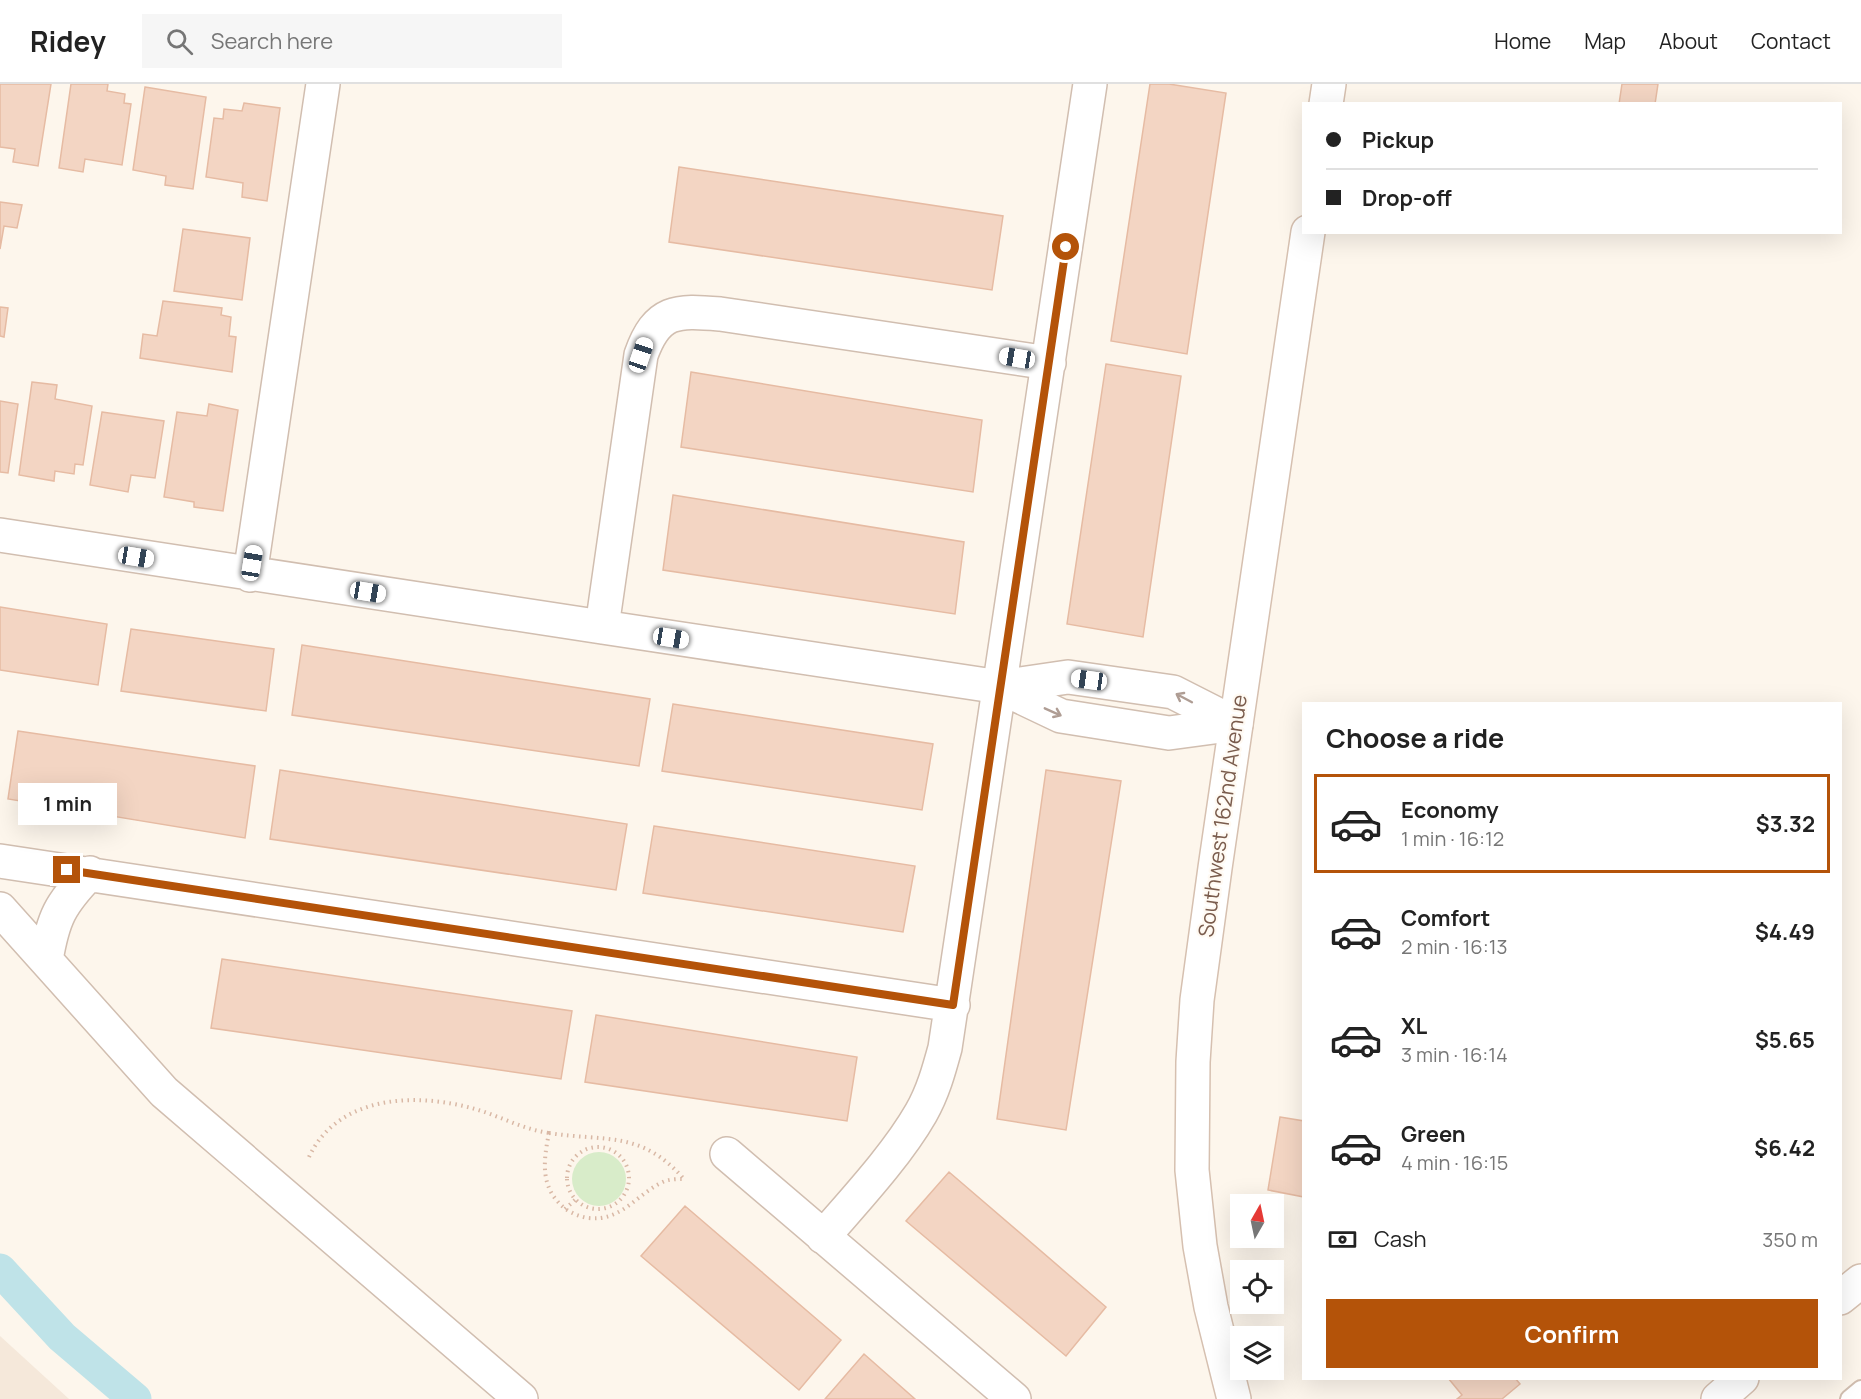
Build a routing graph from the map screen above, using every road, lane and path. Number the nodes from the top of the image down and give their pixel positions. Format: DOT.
graph roads {
  1 [pos="323,84"];
  2 [pos="1090,84"];
  3 [pos="1329,84"];
  4 [pos="1326,102"];
  5 [pos="1308,234"];
  6 [pos="1049,363"];
  7 [pos="0,535"];
  8 [pos="250,575"];
  9 [pos="602,627"];
  10 [pos="1000,687"];
  11 [pos="1236,724"];
  12 [pos="0,861"];
  13 [pos="90,873"];
  14 [pos="0,909"];
  15 [pos="46,960"];
  16 [pos="953,1005"];
  17 [pos="549,1133"];
  18 [pos="602,1137"];
  19 [pos="600,1148"];
  20 [pos="728,1154"];
  21 [pos="309,1157"];
  22 [pos="576,1199"];
  23 [pos="565,1209"];
  24 [pos="823,1237"];
  25 [pos="1861,1281"];
  26 [pos="1842,1296"];
  27 [pos="1740,1380"];
  28 [pos="1861,1389"];
  29 [pos="521,1399"];
  30 [pos="1014,1399"];
  31 [pos="1234,1399"];
  32 [pos="1718,1399"];
  33 [pos="1849,1399"];
  1 -- 8 [label="street"];
  2 -- 6 [label="street"];
  3 -- 4 [label="street"];
  5 -- 11 [label="street, Southwest 162nd Avenue"];
  6 -- 9 [label="street"];
  6 -- 10 [label="street"];
  7 -- 8 [label="street"];
  8 -- 9 [label="street"];
  9 -- 10 [label="street"];
  10 -- 11 [label="street"];
  10 -- 16 [label="street"];
  11 -- 31 [label="street, Southwest 162nd Avenue"];
  12 -- 13 [label="street"];
  13 -- 15 [label="street"];
  13 -- 16 [label="street"];
  14 -- 15 [label="street"];
  15 -- 29 [label="street"];
  16 -- 24 [label="street"];
  17 -- 18 [label="path"];
  17 -- 21 [label="path"];
  17 -- 23 [label="path"];
  18 -- 19 [label="path"];
  18 -- 23 [label="path"];
  19 -- 22 [label="path"];
  19 -- 22 [label="path"];
  20 -- 24 [label="street"];
  22 -- 23 [label="path"];
  24 -- 30 [label="street"];
  25 -- 26 [label="street"];
  27 -- 32 [label="street"];
  28 -- 33 [label="lane"];
}
